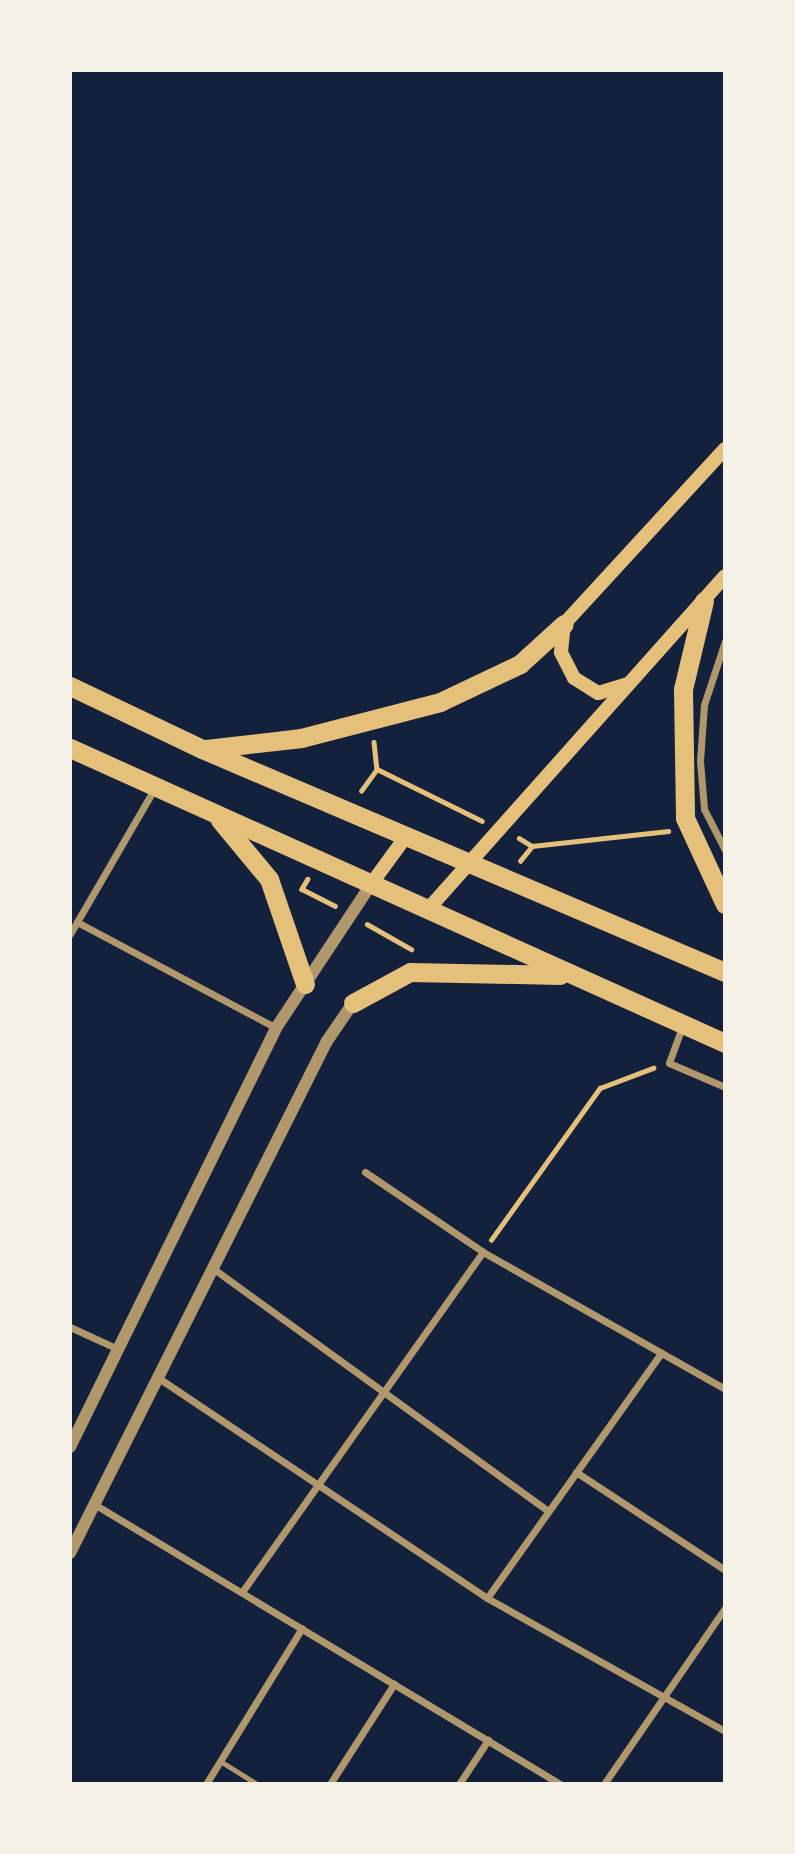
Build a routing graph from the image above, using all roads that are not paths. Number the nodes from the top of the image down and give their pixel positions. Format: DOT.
graph roads {
  1 [pos="725,449"];
  2 [pos="725,576"];
  3 [pos="704,601"];
  4 [pos="564,624"];
  5 [pos="725,641"];
  6 [pos="631,683"];
  7 [pos="70,686"];
  8 [pos="70,748"];
  9 [pos="202,749"];
  10 [pos="155,786"];
  11 [pos="217,817"];
  12 [pos="407,835"];
  13 [pos="725,850"];
  14 [pos="471,861"];
  15 [pos="372,883"];
  16 [pos="725,904"];
  17 [pos="431,906"];
  18 [pos="77,922"];
  19 [pos="70,934"];
  20 [pos="725,972"];
  21 [pos="572,976"];
  22 [pos="305,984"];
  23 [pos="353,1003"];
  24 [pos="682,1027"];
  25 [pos="276,1028"];
  26 [pos="725,1043"];
  27 [pos="725,1087"];
  28 [pos="365,1172"];
  29 [pos="483,1252"];
  30 [pos="211,1267"];
  31 [pos="70,1326"];
  32 [pos="118,1349"];
  33 [pos="661,1353"];
  34 [pos="157,1377"];
  35 [pos="725,1389"];
  36 [pos="383,1394"];
  37 [pos="70,1447"];
  38 [pos="576,1472"];
  39 [pos="322,1482"];
  40 [pos="94,1503"];
  41 [pos="548,1511"];
  42 [pos="70,1553"];
  43 [pos="725,1570"];
  44 [pos="242,1592"];
  45 [pos="487,1598"];
  46 [pos="725,1608"];
  47 [pos="302,1628"];
  48 [pos="394,1684"];
  49 [pos="664,1700"];
  50 [pos="725,1731"];
  51 [pos="488,1740"];
  52 [pos="220,1761"];
  53 [pos="206,1784"];
  54 [pos="257,1784"];
  55 [pos="330,1784"];
  56 [pos="459,1784"];
  57 [pos="561,1784"];
  58 [pos="604,1784"];
  1 -- 4 [label="main road"];
  2 -- 3 [label="main road"];
  3 -- 6 [label="main road"];
  3 -- 16 [label="highway"];
  4 -- 6 [label="main road"];
  4 -- 9 [label="highway"];
  5 -- 13 [label="street"];
  6 -- 14 [label="main road"];
  7 -- 9 [label="highway"];
  8 -- 10 [label="highway"];
  9 -- 12 [label="highway"];
  10 -- 11 [label="highway"];
  10 -- 18 [label="street"];
  11 -- 15 [label="highway"];
  11 -- 22 [label="highway"];
  12 -- 14 [label="highway"];
  12 -- 15 [label="main road"];
  14 -- 17 [label="main road"];
  14 -- 20 [label="highway"];
  15 -- 17 [label="highway"];
  15 -- 22 [label="street"];
  17 -- 21 [label="highway"];
  18 -- 19 [label="street"];
  18 -- 25 [label="street"];
  21 -- 23 [label="highway"];
  21 -- 24 [label="highway"];
  22 -- 25 [label="street"];
  23 -- 30 [label="street"];
  24 -- 26 [label="highway"];
  24 -- 27 [label="street"];
  25 -- 32 [label="street"];
  28 -- 29 [label="street"];
  29 -- 33 [label="street"];
  29 -- 36 [label="street"];
  30 -- 34 [label="street"];
  30 -- 36 [label="street"];
  31 -- 32 [label="street"];
  32 -- 37 [label="street"];
  33 -- 35 [label="street"];
  33 -- 38 [label="street"];
  34 -- 39 [label="street"];
  34 -- 40 [label="street"];
  36 -- 39 [label="street"];
  36 -- 41 [label="street"];
  38 -- 41 [label="street"];
  38 -- 43 [label="street"];
  39 -- 44 [label="street"];
  39 -- 45 [label="street"];
  40 -- 42 [label="street"];
  40 -- 44 [label="street"];
  41 -- 45 [label="street"];
  44 -- 47 [label="street"];
  45 -- 49 [label="street"];
  46 -- 49 [label="street"];
  47 -- 48 [label="street"];
  47 -- 52 [label="street"];
  48 -- 51 [label="street"];
  48 -- 55 [label="street"];
  49 -- 50 [label="street"];
  49 -- 58 [label="street"];
  51 -- 56 [label="street"];
  51 -- 57 [label="street"];
  52 -- 53 [label="street"];
  52 -- 54 [label="lane"];
}
